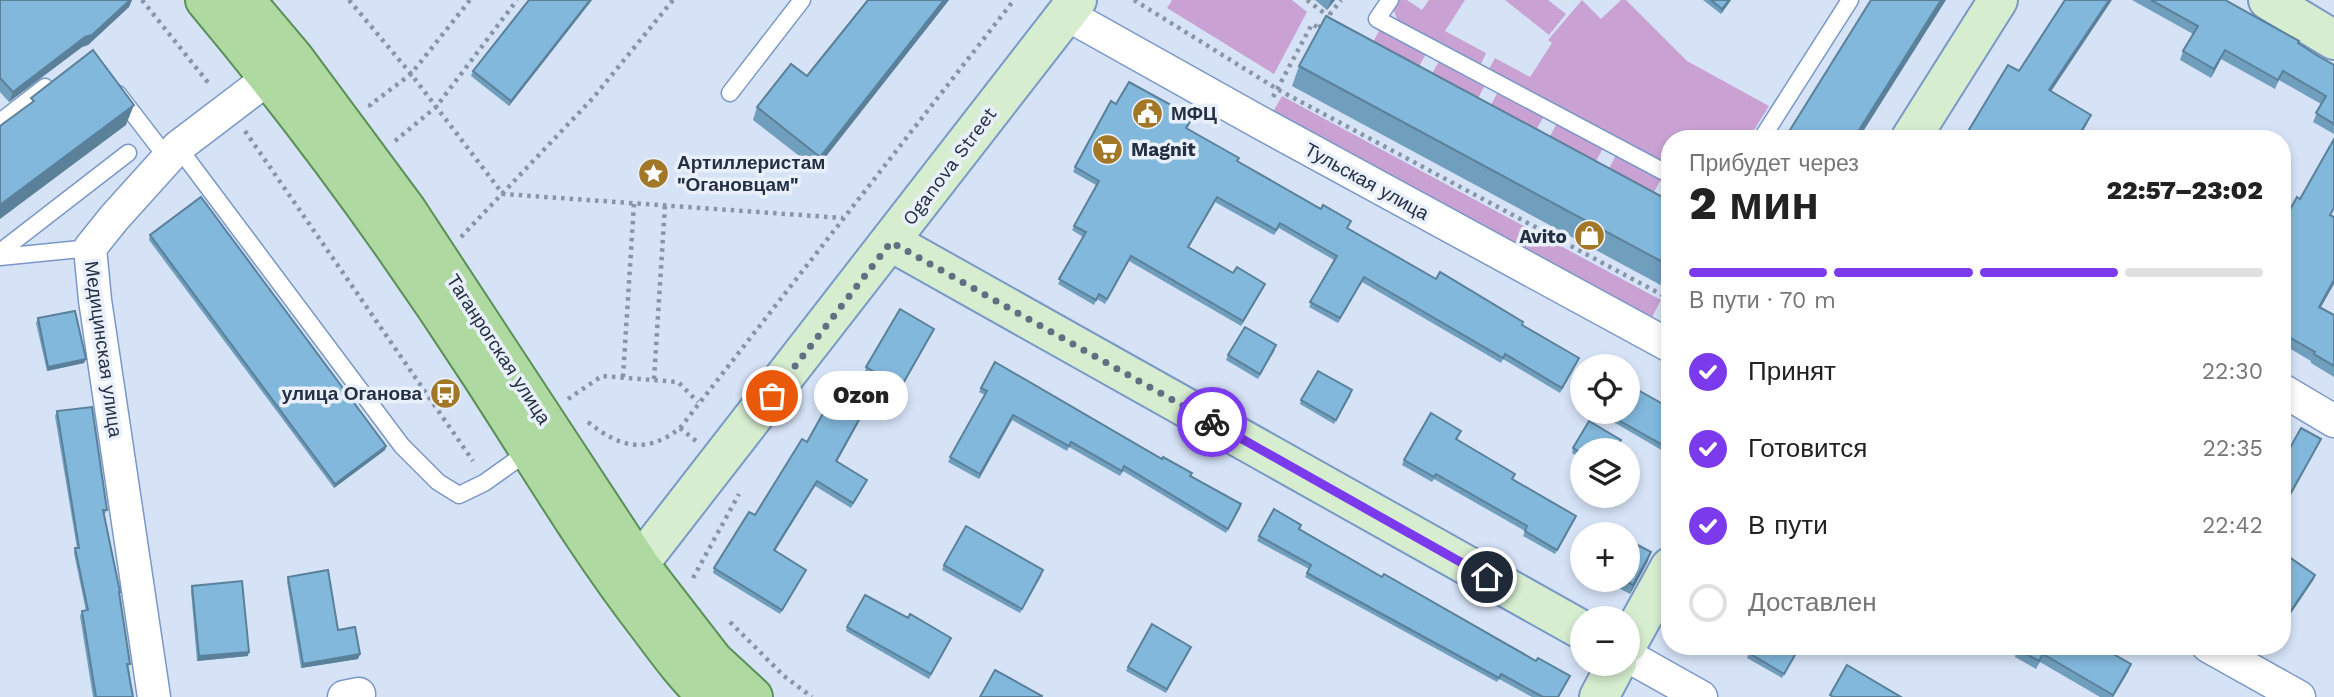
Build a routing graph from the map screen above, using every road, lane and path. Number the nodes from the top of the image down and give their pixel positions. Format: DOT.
graph roads {
  1 [pos="142,0"];
  2 [pos="205,0"];
  3 [pos="245,0"];
  4 [pos="349,0"];
  5 [pos="470,0"];
  6 [pos="517,0"];
  7 [pos="673,0"];
  8 [pos="803,0"];
  9 [pos="1014,0"];
  10 [pos="1134,0"];
  11 [pos="1307,0"];
  12 [pos="1341,0"];
  13 [pos="1390,0"];
  14 [pos="1850,0"];
  15 [pos="1998,0"];
  16 [pos="2269,0"];
  17 [pos="1071,7"];
  18 [pos="1328,16"];
  19 [pos="1319,28"];
  20 [pos="1329,33"];
  21 [pos="2334,40"];
  22 [pos="282,67"];
  23 [pos="411,74"];
  24 [pos="60,76"];
  25 [pos="112,86"];
  26 [pos="1277,89"];
  27 [pos="730,93"];
  28 [pos="436,107"];
  29 [pos="229,108"];
  30 [pos="376,114"];
  31 [pos="0,122"];
  32 [pos="1767,130"];
  33 [pos="1916,130"];
  34 [pos="388,132"];
  35 [pos="394,141"];
  36 [pos="402,152"];
  37 [pos="128,153"];
  38 [pos="173,153"];
  39 [pos="1661,170"];
  40 [pos="503,194"];
  41 [pos="634,204"];
  42 [pos="665,205"];
  43 [pos="843,218"];
  44 [pos="452,228"];
  45 [pos="891,242"];
  46 [pos="90,248"];
  47 [pos="0,255"];
  48 [pos="1661,294"];
  49 [pos="1661,341"];
  50 [pos="623,377"];
  51 [pos="654,379"];
  52 [pos="2291,395"];
  53 [pos="698,402"];
  54 [pos="570,406"];
  55 [pos="582,417"];
  56 [pos="2334,421"];
  57 [pos="680,428"];
  58 [pos="529,451"];
  59 [pos="473,461"];
  60 [pos="721,461"];
  61 [pos="629,576"];
  62 [pos="1661,582"];
  63 [pos="701,588"];
  64 [pos="726,618"];
  65 [pos="1640,621"];
  66 [pos="1570,623"];
  67 [pos="2224,655"];
  68 [pos="1640,663"];
  69 [pos="1610,676"];
  70 [pos="154,697"];
  71 [pos="708,697"];
  72 [pos="753,697"];
  73 [pos="812,697"];
  74 [pos="1599,697"];
  75 [pos="1701,697"];
  76 [pos="2299,697"];
  1 -- 29 [label="path"];
  2 -- 22 [label="main road, Таганрогская улица"];
  3 -- 22 [label="main road, Таганрогская улица"];
  4 -- 23 [label="path"];
  5 -- 23 [label="path"];
  6 -- 28 [label="path"];
  7 -- 40 [label="path"];
  8 -- 27 [label="lane"];
  9 -- 43 [label="path"];
  10 -- 26 [label="path"];
  11 -- 18 [label="path"];
  12 -- 18 [label="path"];
  13 -- 39 [label="lane"];
  14 -- 32 [label="lane"];
  15 -- 33 [label="street"];
  16 -- 21 [label="street"];
  17 -- 45 [label="street, Oganova Street"];
  17 -- 49 [label="street, Тульская улица"];
  18 -- 19 [label="path"];
  19 -- 20 [label="path"];
  19 -- 26 [label="path"];
  22 -- 29 [label="street, Медицинская улица"];
  22 -- 58 [label="main road, Таганрогская улица"];
  22 -- 61 [label="main road, Таганрогская улица"];
  23 -- 28 [label="path"];
  23 -- 30 [label="path"];
  24 -- 31 [label="lane"];
  25 -- 38 [label="lane"];
  26 -- 48 [label="path"];
  28 -- 35 [label="path"];
  28 -- 40 [label="path"];
  29 -- 38 [label="street, Медицинская улица"];
  29 -- 59 [label="path"];
  34 -- 35 [label="path"];
  35 -- 36 [label="path"];
  37 -- 47 [label="lane"];
  38 -- 46 [label="street, Медицинская улица"];
  38 -- 58 [label="lane"];
  40 -- 41 [label="path"];
  40 -- 44 [label="path"];
  41 -- 42 [label="path"];
  41 -- 50 [label="path"];
  42 -- 43 [label="path"];
  42 -- 51 [label="path"];
  43 -- 53 [label="path"];
  45 -- 60 [label="street, Oganova Street"];
  45 -- 66 [label="street"];
  46 -- 47 [label="lane"];
  46 -- 70 [label="street, Медицинская улица"];
  50 -- 51 [label="path"];
  50 -- 54 [label="path"];
  51 -- 53 [label="path"];
  52 -- 56 [label="street"];
  53 -- 57 [label="path"];
  55 -- 57 [label="path"];
  57 -- 60 [label="path"];
  58 -- 61 [label="main road, Таганрогская улица"];
  60 -- 61 [label="street, Oganova Street"];
  60 -- 63 [label="path"];
  61 -- 71 [label="main road, Таганрогская улица"];
  61 -- 72 [label="main road, Таганрогская улица"];
  62 -- 65 [label="street"];
  64 -- 73 [label="path"];
  67 -- 76 [label="street"];
  68 -- 75 [label="street"];
  69 -- 74 [label="street"];
}
